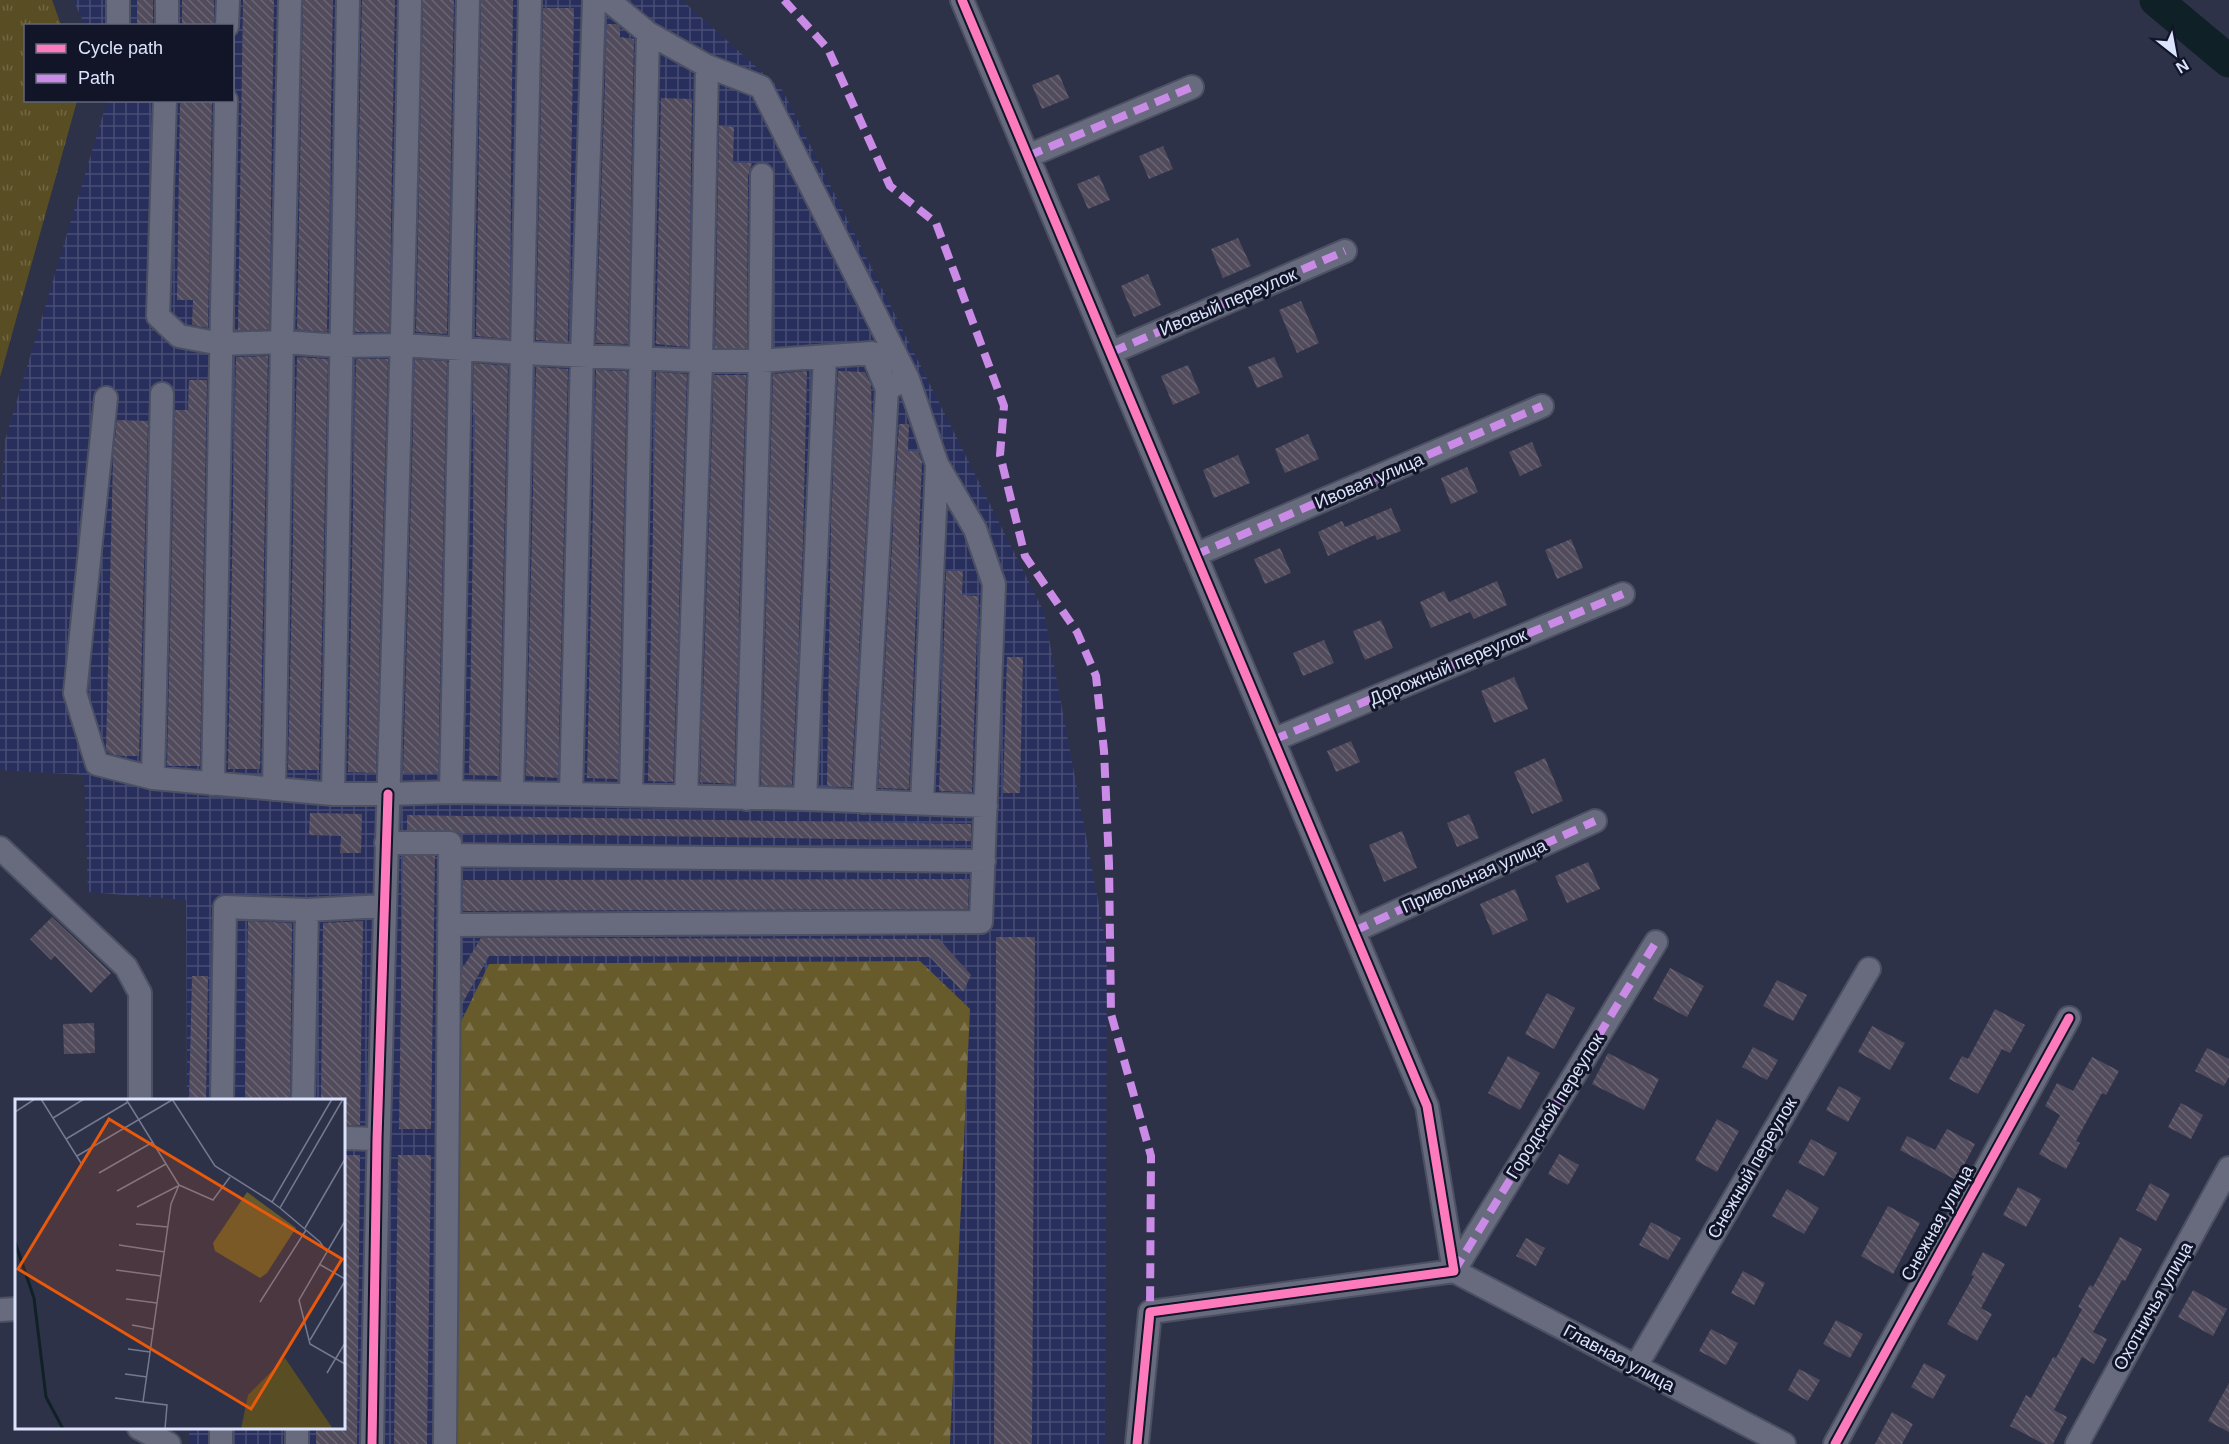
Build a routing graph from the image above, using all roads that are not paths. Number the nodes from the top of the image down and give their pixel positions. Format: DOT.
graph roads {
  1 [pos="118,0"];
  2 [pos="167,0"];
  3 [pos="228,0"];
  4 [pos="290,0"];
  5 [pos="348,0"];
  6 [pos="410,0"];
  7 [pos="468,0"];
  8 [pos="530,0"];
  9 [pos="594,0"];
  10 [pos="608,0"];
  11 [pos="962,0"];
  12 [pos="118,24"];
  13 [pos="167,24"];
  14 [pos="227,24"];
  15 [pos="648,33"];
  16 [pos="707,66"];
  17 [pos="1192,87"];
  18 [pos="165,102"];
  19 [pos="226,102"];
  20 [pos="1028,156"];
  21 [pos="762,175"];
  22 [pos="1345,251"];
  23 [pos="282,342"];
  24 [pos="221,344"];
  25 [pos="341,345"];
  26 [pos="403,345"];
  27 [pos="459,348"];
  28 [pos="1112,352"];
  29 [pos="523,353"];
  30 [pos="582,355"];
  31 [pos="640,357"];
  32 [pos="825,357"];
  33 [pos="701,361"];
  34 [pos="760,361"];
  35 [pos="908,379"];
  36 [pos="887,388"];
  37 [pos="162,394"];
  38 [pos="106,398"];
  39 [pos="1542,406"];
  40 [pos="937,464"];
  41 [pos="1195,555"];
  42 [pos="1623,594"];
  43 [pos="1273,740"];
  44 [pos="153,778"];
  45 [pos="213,784"];
  46 [pos="274,789"];
  47 [pos="451,792"];
  48 [pos="512,793"];
  49 [pos="333,794"];
  50 [pos="388,794"];
  51 [pos="571,794"];
  52 [pos="631,795"];
  53 [pos="686,796"];
  54 [pos="747,799"];
  55 [pos="805,799"];
  56 [pos="864,802"];
  57 [pos="922,803"];
  58 [pos="986,806"];
  59 [pos="1595,821"];
  60 [pos="386,843"];
  61 [pos="0,848"];
  62 [pos="450,855"];
  63 [pos="984,861"];
  64 [pos="384,906"];
  65 [pos="306,910"];
  66 [pos="449,925"];
  67 [pos="1354,931"];
  68 [pos="1656,942"];
  69 [pos="1869,969"];
  70 [pos="2069,1018"];
  71 [pos="140,1099"];
  72 [pos="222,1099"];
  73 [pos="303,1099"];
  74 [pos="345,1138"];
  75 [pos="377,1139"];
  76 [pos="2229,1168"];
  77 [pos="1454,1271"];
  78 [pos="15,1309"];
  79 [pos="0,1310"];
  80 [pos="1636,1366"];
  81 [pos="141,1429"];
  82 [pos="221,1429"];
  83 [pos="169,1444"];
  84 [pos="220,1444"];
  85 [pos="372,1444"];
  86 [pos="445,1444"];
  87 [pos="1137,1444"];
  88 [pos="1785,1444"];
  89 [pos="1835,1444"];
  90 [pos="2077,1444"];
  1 -- 12 [label="street"];
  2 -- 13 [label="street"];
  3 -- 14 [label="street"];
  4 -- 23 [label="street"];
  5 -- 25 [label="street"];
  6 -- 26 [label="street"];
  7 -- 27 [label="street"];
  8 -- 29 [label="street"];
  9 -- 30 [label="street"];
  10 -- 15 [label="street"];
  11 -- 20 [label="street"];
  15 -- 16 [label="street"];
  15 -- 31 [label="street"];
  16 -- 33 [label="street"];
  16 -- 35 [label="street"];
  17 -- 20 [label="street"];
  18 -- 24 [label="street"];
  19 -- 24 [label="street"];
  20 -- 28 [label="street"];
  21 -- 34 [label="street"];
  22 -- 28 [label="street, Ивовый переулок"];
  23 -- 24 [label="street"];
  23 -- 25 [label="street"];
  23 -- 46 [label="street"];
  24 -- 45 [label="street"];
  25 -- 26 [label="street"];
  25 -- 49 [label="street"];
  26 -- 27 [label="street"];
  26 -- 50 [label="street"];
  27 -- 29 [label="street"];
  27 -- 47 [label="street"];
  28 -- 41 [label="street"];
  29 -- 30 [label="street"];
  29 -- 48 [label="street"];
  30 -- 31 [label="street"];
  30 -- 51 [label="street"];
  31 -- 33 [label="street"];
  31 -- 52 [label="street"];
  32 -- 34 [label="street"];
  32 -- 36 [label="street"];
  32 -- 55 [label="street"];
  33 -- 34 [label="street"];
  33 -- 53 [label="street"];
  34 -- 54 [label="street"];
  35 -- 36 [label="street"];
  35 -- 40 [label="street"];
  36 -- 56 [label="street"];
  37 -- 44 [label="street"];
  38 -- 44 [label="street"];
  39 -- 41 [label="street, Ивовая улица"];
  40 -- 57 [label="street"];
  40 -- 58 [label="street"];
  41 -- 43 [label="street"];
  42 -- 43 [label="street, Дорожный переулок"];
  43 -- 67 [label="street"];
  44 -- 45 [label="street"];
  45 -- 46 [label="street"];
  46 -- 49 [label="street"];
  47 -- 48 [label="street"];
  47 -- 50 [label="street"];
  48 -- 51 [label="street"];
  49 -- 50 [label="street"];
  50 -- 60 [label="street"];
  51 -- 52 [label="street"];
  52 -- 53 [label="street"];
  53 -- 54 [label="street"];
  54 -- 55 [label="street"];
  55 -- 56 [label="street"];
  56 -- 57 [label="street"];
  57 -- 58 [label="street"];
  58 -- 63 [label="street"];
  59 -- 67 [label="street, Привольная улица"];
  60 -- 62 [label="street"];
  60 -- 64 [label="street"];
  61 -- 71 [label="street"];
  62 -- 63 [label="street"];
  62 -- 66 [label="street"];
  63 -- 66 [label="street"];
  64 -- 65 [label="street"];
  64 -- 75 [label="street"];
  65 -- 72 [label="street"];
  65 -- 73 [label="street"];
  66 -- 86 [label="street"];
  67 -- 77 [label="street"];
  68 -- 77 [label="street, Городской переулок"];
  69 -- 80 [label="street, Снежный переулок"];
  70 -- 89 [label="street, Снежная улица"];
  74 -- 75 [label="street"];
  75 -- 85 [label="street"];
  76 -- 90 [label="street, Охотничья улица"];
  77 -- 80 [label="street, Главная улица"];
  77 -- 87 [label="street"];
  78 -- 79 [label="street"];
  80 -- 88 [label="street, Главная улица"];
  81 -- 83 [label="street"];
  82 -- 84 [label="street"];
}
